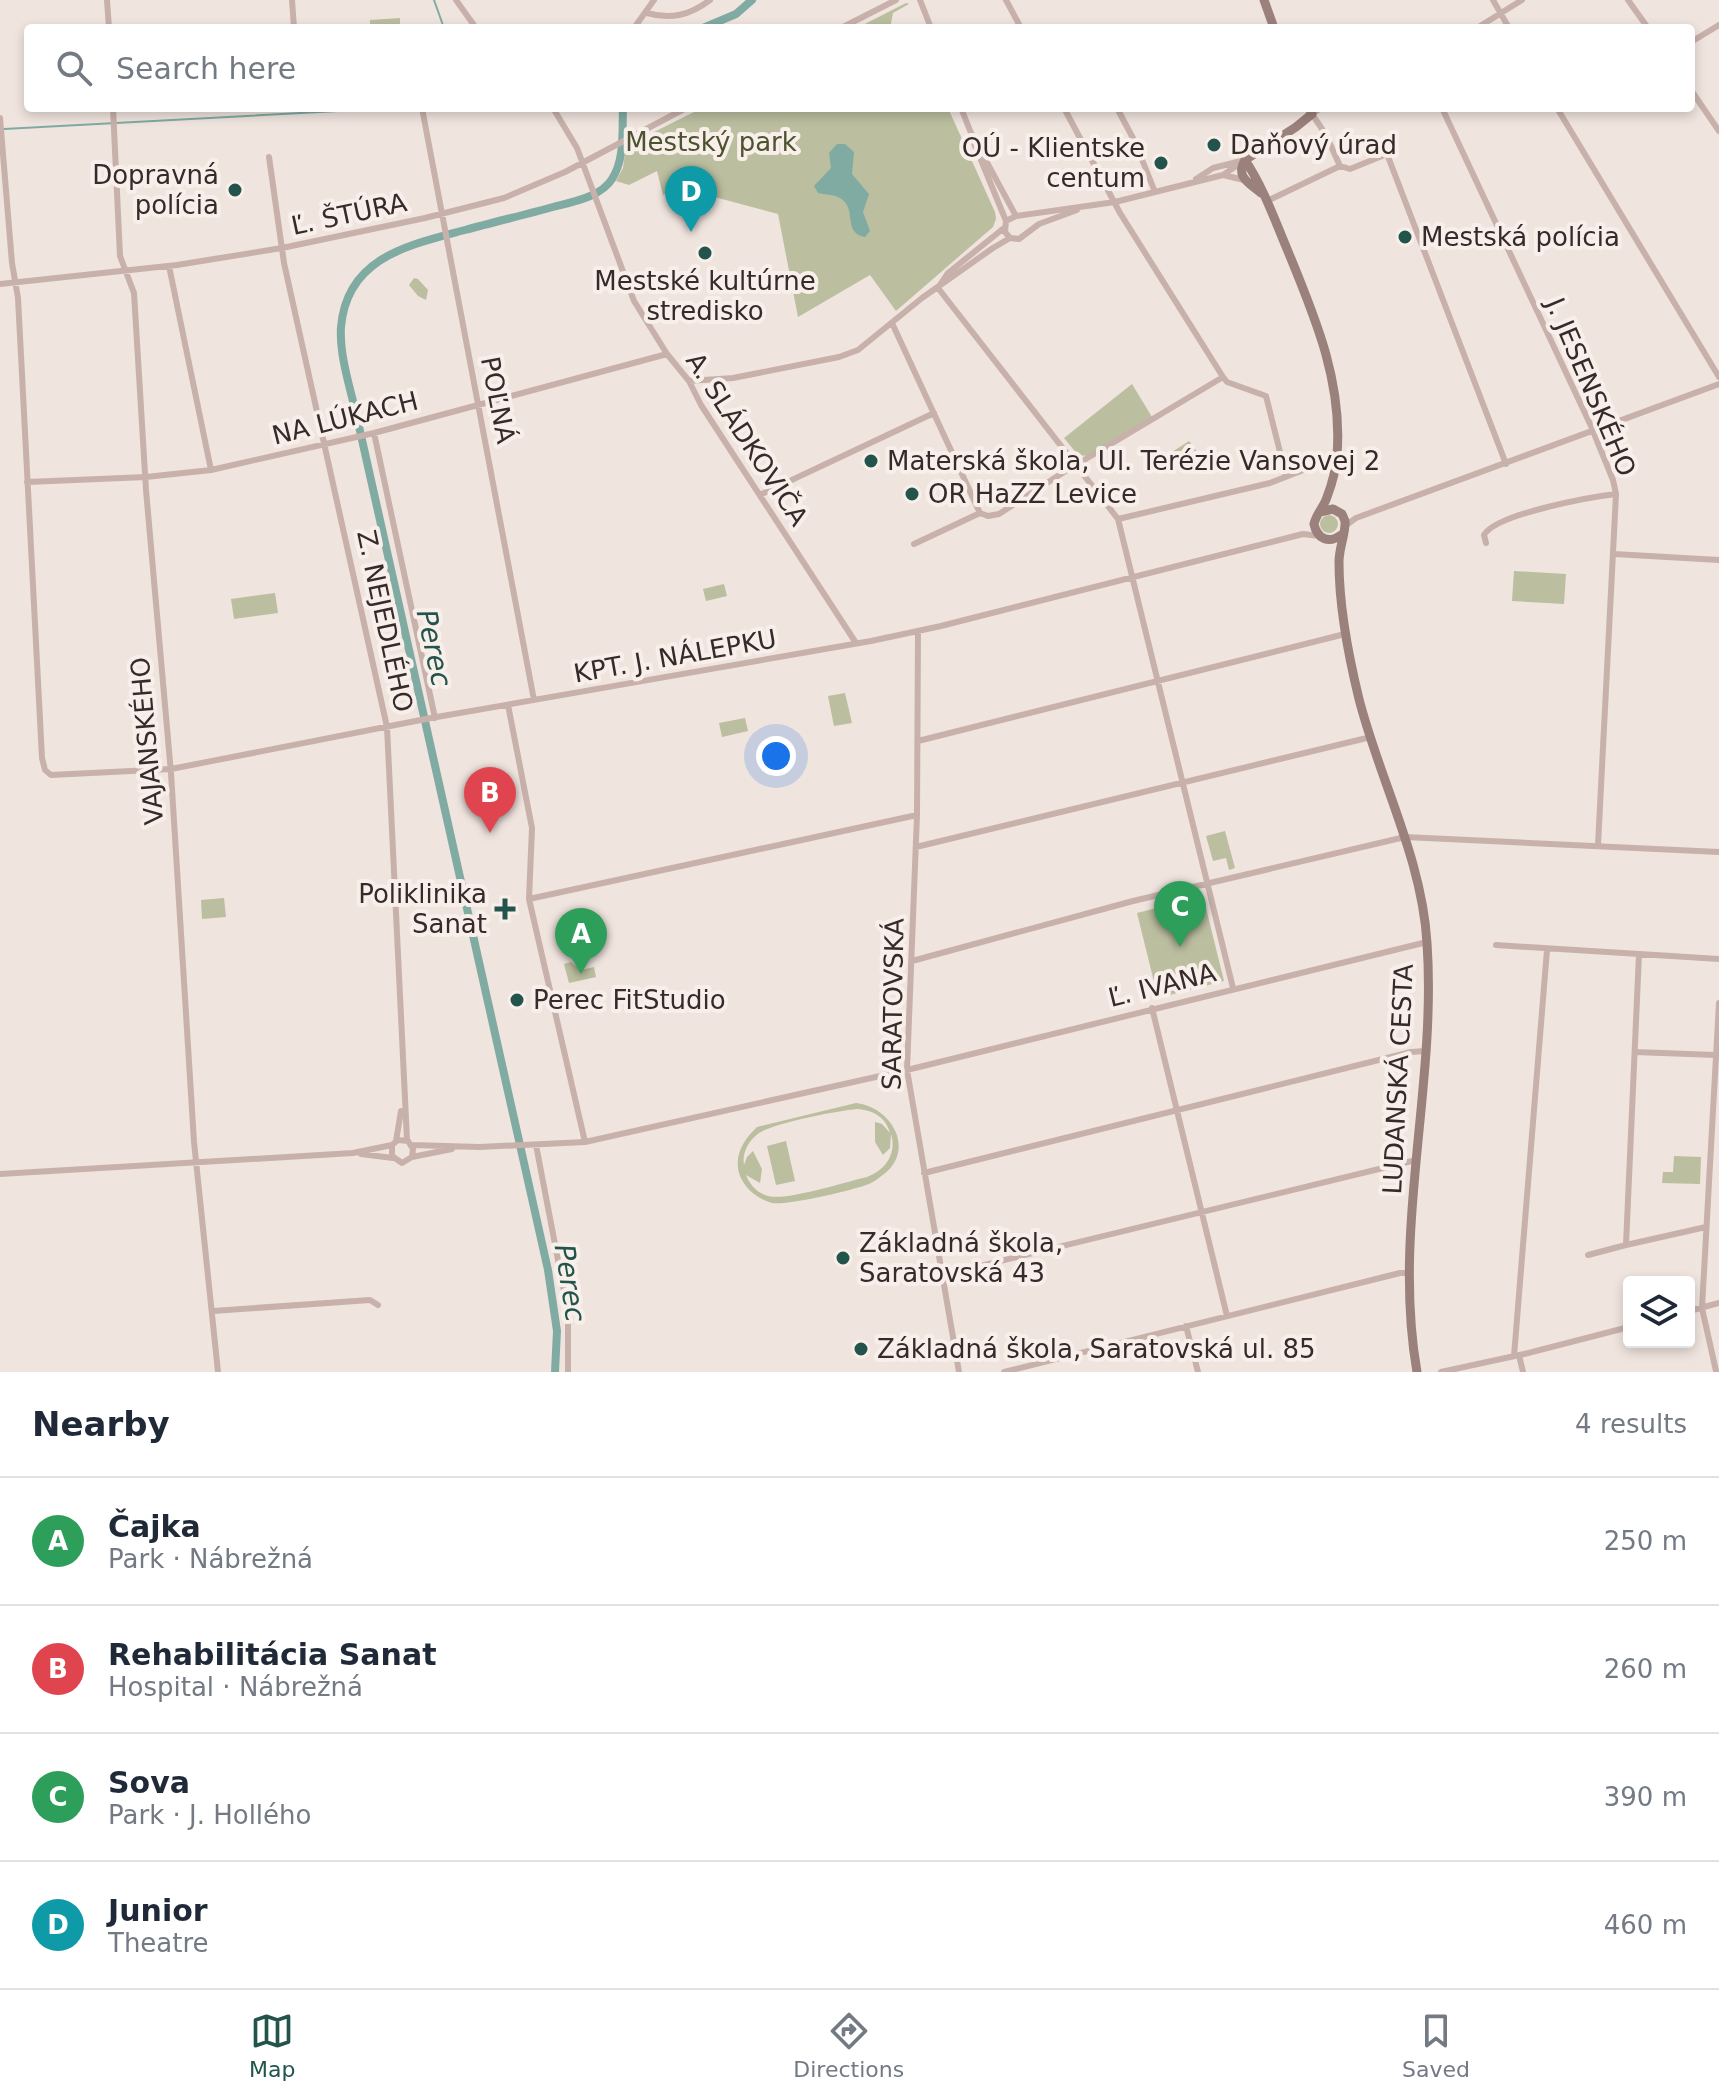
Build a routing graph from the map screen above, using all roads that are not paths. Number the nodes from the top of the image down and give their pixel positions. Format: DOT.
graph roads {
  1 [pos="107,0"];
  2 [pos="292,0"];
  3 [pos="456,0"];
  4 [pos="654,0"];
  5 [pos="710,0"];
  6 [pos="896,0"];
  7 [pos="920,0"];
  8 [pos="1006,0"];
  9 [pos="1264,0"];
  10 [pos="1493,0"];
  11 [pos="1522,0"];
  12 [pos="1628,0"];
  13 [pos="647,13"];
  14 [pos="1500,13"];
  15 [pos="109,24"];
  16 [pos="294,24"];
  17 [pos="473,24"];
  18 [pos="637,24"];
  19 [pos="849,24"];
  20 [pos="929,24"];
  21 [pos="1019,24"];
  22 [pos="1273,24"];
  23 [pos="1483,24"];
  24 [pos="1507,24"];
  25 [pos="1645,24"];
  26 [pos="1719,25"];
  27 [pos="1695,40"];
  28 [pos="1695,96"];
  29 [pos="113,112"];
  30 [pos="423,112"];
  31 [pos="557,112"];
  32 [pos="678,112"];
  33 [pos="963,112"];
  34 [pos="1066,112"];
  35 [pos="1119,112"];
  36 [pos="1312,112"];
  37 [pos="1315,112"];
  38 [pos="1444,112"];
  39 [pos="1559,112"];
  40 [pos="0,120"];
  41 [pos="1719,131"];
  42 [pos="971,133"];
  43 [pos="269,157"];
  44 [pos="1245,160"];
  45 [pos="582,161"];
  46 [pos="1340,166"];
  47 [pos="1223,175"];
  48 [pos="1244,180"];
  49 [pos="1193,181"];
  50 [pos="1155,192"];
  51 [pos="1266,198"];
  52 [pos="1115,202"];
  53 [pos="1077,210"];
  54 [pos="441,214"];
  55 [pos="1018,217"];
  56 [pos="1005,224"];
  57 [pos="1026,231"];
  58 [pos="1010,238"];
  59 [pos="282,248"];
  60 [pos="169,266"];
  61 [pos="127,271"];
  62 [pos="16,283"];
  63 [pos="0,284"];
  64 [pos="938,288"];
  65 [pos="892,323"];
  66 [pos="665,351"];
  67 [pos="1223,377"];
  68 [pos="1719,377"];
  69 [pos="689,381"];
  70 [pos="1719,384"];
  71 [pos="478,405"];
  72 [pos="934,413"];
  73 [pos="1593,431"];
  74 [pos="371,433"];
  75 [pos="324,444"];
  76 [pos="1337,457"];
  77 [pos="1506,464"];
  78 [pos="1077,466"];
  79 [pos="211,470"];
  80 [pos="1286,476"];
  81 [pos="146,477"];
  82 [pos="27,482"];
  83 [pos="1616,494"];
  84 [pos="760,495"];
  85 [pos="1328,496"];
  86 [pos="1320,512"];
  87 [pos="1339,512"];
  88 [pos="980,513"];
  89 [pos="1356,518"];
  90 [pos="1118,519"];
  91 [pos="1314,524"];
  92 [pos="1343,530"];
  93 [pos="1303,534"];
  94 [pos="1319,536"];
  95 [pos="1329,540"];
  96 [pos="1486,543"];
  97 [pos="914,544"];
  98 [pos="1614,554"];
  99 [pos="1339,560"];
  100 [pos="1719,560"];
  101 [pos="1132,577"];
  102 [pos="918,631"];
  103 [pos="1345,634"];
  104 [pos="856,643"];
  105 [pos="1157,680"];
  106 [pos="534,700"];
  107 [pos="508,705"];
  108 [pos="433,718"];
  109 [pos="387,727"];
  110 [pos="1371,737"];
  111 [pos="918,741"];
  112 [pos="171,769"];
  113 [pos="1182,783"];
  114 [pos="917,815"];
  115 [pos="1405,837"];
  116 [pos="1598,845"];
  117 [pos="916,847"];
  118 [pos="1719,852"];
  119 [pos="1208,883"];
  120 [pos="529,899"];
  121 [pos="1427,942"];
  122 [pos="1496,945"];
  123 [pos="1547,950"];
  124 [pos="1639,954"];
  125 [pos="1719,959"];
  126 [pos="912,961"];
  127 [pos="1233,988"];
  128 [pos="1719,1003"];
  129 [pos="1152,1008"];
  130 [pos="1425,1051"];
  131 [pos="1635,1052"];
  132 [pos="1717,1056"];
  133 [pos="907,1070"];
  134 [pos="403,1100"];
  135 [pos="1177,1112"];
  136 [pos="409,1142"];
  137 [pos="585,1142"];
  138 [pos="394,1143"];
  139 [pos="536,1145"];
  140 [pos="459,1147"];
  141 [pos="353,1153"];
  142 [pos="412,1157"];
  143 [pos="393,1158"];
  144 [pos="1416,1160"];
  145 [pos="196,1163"];
  146 [pos="924,1173"];
  147 [pos="0,1174"];
  148 [pos="1202,1212"];
  149 [pos="1706,1227"];
  150 [pos="1626,1245"];
  151 [pos="1588,1255"];
  152 [pos="1409,1273"];
  153 [pos="943,1275"];
  154 [pos="1719,1303"];
  155 [pos="378,1305"];
  156 [pos="1702,1308"];
  157 [pos="1695,1310"];
  158 [pos="213,1311"];
  159 [pos="1227,1316"];
  160 [pos="1186,1326"];
  161 [pos="1623,1329"];
  162 [pos="1517,1356"];
  163 [pos="1717,1371"];
  164 [pos="218,1372"];
  165 [pos="568,1372"];
  166 [pos="959,1372"];
  167 [pos="1004,1372"];
  168 [pos="1198,1372"];
  169 [pos="1417,1372"];
  170 [pos="1441,1372"];
  171 [pos="1523,1372"];
  1 -- 15 [label="street"];
  2 -- 16 [label="street"];
  3 -- 17 [label="street"];
  4 -- 13 [label="street"];
  5 -- 13 [label="street"];
  6 -- 19 [label="street"];
  7 -- 20 [label="street"];
  8 -- 21 [label="street"];
  9 -- 22 [label="street"];
  10 -- 14 [label="street"];
  11 -- 14 [label="street"];
  12 -- 25 [label="street"];
  13 -- 18 [label="street"];
  14 -- 23 [label="street"];
  14 -- 24 [label="street"];
  26 -- 27 [label="street"];
  28 -- 41 [label="street"];
  29 -- 61 [label="street, VAJANSKÉHO"];
  30 -- 54 [label="street, POĽNÁ"];
  31 -- 45 [label="street, A. SLÁDKOVIČA"];
  32 -- 45 [label="street, Ľ. ŠTÚRA"];
  33 -- 42 [label="street"];
  34 -- 52 [label="street"];
  35 -- 50 [label="street"];
  36 -- 44 [label="street"];
  37 -- 46 [label="street"];
  38 -- 73 [label="street, J. JESENSKÉHO"];
  39 -- 68 [label="street"];
  40 -- 62 [label="street"];
  42 -- 55 [label="street"];
  42 -- 56 [label="street"];
  43 -- 59 [label="street, Z. NEJEDLÉHO"];
  44 -- 47 [label="street"];
  44 -- 48 [label="street"];
  44 -- 49 [label="street"];
  44 -- 51 [label="street"];
  45 -- 54 [label="street, Ľ. ŠTÚRA"];
  45 -- 66 [label="street, A. SLÁDKOVIČA"];
  46 -- 51 [label="street"];
  46 -- 77 [label="street"];
  47 -- 48 [label="street"];
  47 -- 49 [label="street"];
  48 -- 51 [label="street"];
  49 -- 50 [label="street"];
  50 -- 52 [label="street"];
  51 -- 76 [label="street"];
  52 -- 53 [label="street"];
  52 -- 67 [label="street"];
  53 -- 55 [label="street"];
  53 -- 57 [label="street"];
  54 -- 59 [label="street, Ľ. ŠTÚRA"];
  54 -- 71 [label="street, POĽNÁ"];
  55 -- 56 [label="street"];
  55 -- 57 [label="street"];
  56 -- 58 [label="street"];
  56 -- 64 [label="street"];
  57 -- 58 [label="street"];
  58 -- 64 [label="street"];
  59 -- 60 [label="street, Ľ. ŠTÚRA"];
  59 -- 75 [label="street, Z. NEJEDLÉHO"];
  60 -- 61 [label="street, Ľ. ŠTÚRA"];
  60 -- 79 [label="street"];
  61 -- 62 [label="street, Ľ. ŠTÚRA"];
  61 -- 81 [label="street, VAJANSKÉHO"];
  62 -- 63 [label="street, Ľ. ŠTÚRA"];
  62 -- 82 [label="street"];
  64 -- 65 [label="street"];
  64 -- 78 [label="street"];
  65 -- 69 [label="street"];
  65 -- 72 [label="street"];
  66 -- 69 [label="street, A. SLÁDKOVIČA"];
  66 -- 71 [label="street, NA LÚKACH"];
  67 -- 78 [label="street"];
  67 -- 80 [label="street"];
  69 -- 84 [label="street, A. SLÁDKOVIČA"];
  70 -- 73 [label="street"];
  71 -- 74 [label="street, NA LÚKACH"];
  71 -- 106 [label="street, POĽNÁ"];
  72 -- 84 [label="street"];
  72 -- 88 [label="street"];
  73 -- 77 [label="street"];
  73 -- 83 [label="street, J. JESENSKÉHO"];
  74 -- 75 [label="street, NA LÚKACH"];
  74 -- 108 [label="street, Z. NEJEDLÉHO"];
  75 -- 79 [label="street, NA LÚKACH"];
  75 -- 109 [label="street, Z. NEJEDLÉHO"];
  76 -- 80 [label="street"];
  76 -- 85 [label="street"];
  77 -- 89 [label="street"];
  78 -- 88 [label="street"];
  78 -- 90 [label="street"];
  79 -- 81 [label="street, NA LÚKACH"];
  80 -- 90 [label="street"];
  81 -- 82 [label="street, NA LÚKACH"];
  81 -- 112 [label="street, VAJANSKÉHO"];
  82 -- 112 [label="street, KPT. J. NÁLEPKU"];
  83 -- 96 [label="street"];
  83 -- 98 [label="street, J. JESENSKÉHO"];
  84 -- 104 [label="street, A. SLÁDKOVIČA"];
  85 -- 86 [label="street"];
  85 -- 87 [label="street"];
  86 -- 87 [label="street"];
  86 -- 91 [label="street"];
  87 -- 89 [label="street"];
  87 -- 92 [label="street"];
  88 -- 97 [label="street"];
  89 -- 92 [label="street"];
  90 -- 101 [label="street"];
  91 -- 93 [label="street, KPT. J. NÁLEPKU"];
  91 -- 94 [label="street"];
  92 -- 95 [label="street"];
  92 -- 99 [label="street, LUDANSKÁ CESTA"];
  93 -- 94 [label="street, KPT. J. NÁLEPKU"];
  93 -- 101 [label="street, KPT. J. NÁLEPKU"];
  94 -- 95 [label="street"];
  95 -- 99 [label="street, LUDANSKÁ CESTA"];
  98 -- 100 [label="street"];
  98 -- 116 [label="street, J. JESENSKÉHO"];
  99 -- 103 [label="street, LUDANSKÁ CESTA"];
  101 -- 102 [label="street, KPT. J. NÁLEPKU"];
  101 -- 105 [label="street"];
  102 -- 104 [label="street, KPT. J. NÁLEPKU"];
  102 -- 111 [label="street, SARATOVSKÁ"];
  103 -- 105 [label="street"];
  103 -- 110 [label="street, LUDANSKÁ CESTA"];
  104 -- 106 [label="street, KPT. J. NÁLEPKU"];
  105 -- 111 [label="street"];
  105 -- 113 [label="street"];
  106 -- 107 [label="street, KPT. J. NÁLEPKU"];
  107 -- 108 [label="street, KPT. J. NÁLEPKU"];
  107 -- 120 [label="street"];
  108 -- 109 [label="street, KPT. J. NÁLEPKU"];
  109 -- 112 [label="street, KPT. J. NÁLEPKU"];
  109 -- 134 [label="street, Z. NEJEDLÉHO"];
  110 -- 113 [label="street"];
  110 -- 115 [label="street, LUDANSKÁ CESTA"];
  111 -- 114 [label="street, SARATOVSKÁ"];
  112 -- 145 [label="street, VAJANSKÉHO"];
  113 -- 117 [label="street"];
  113 -- 119 [label="street"];
  114 -- 117 [label="street, SARATOVSKÁ"];
  114 -- 120 [label="street"];
  115 -- 116 [label="street"];
  115 -- 119 [label="street"];
  115 -- 121 [label="street, LUDANSKÁ CESTA"];
  116 -- 118 [label="street"];
  117 -- 126 [label="street, SARATOVSKÁ"];
  119 -- 126 [label="street"];
  119 -- 127 [label="street"];
  120 -- 137 [label="street"];
  121 -- 127 [label="street, Ľ. IVANA"];
  121 -- 130 [label="street, LUDANSKÁ CESTA"];
  122 -- 123 [label="street"];
  123 -- 124 [label="street"];
  123 -- 162 [label="street"];
  124 -- 125 [label="street"];
  124 -- 131 [label="street"];
  126 -- 133 [label="street, SARATOVSKÁ"];
  127 -- 129 [label="street, Ľ. IVANA"];
  128 -- 132 [label="street"];
  129 -- 133 [label="street, Ľ. IVANA"];
  129 -- 135 [label="street"];
  130 -- 135 [label="street"];
  130 -- 144 [label="street, LUDANSKÁ CESTA"];
  131 -- 132 [label="street"];
  131 -- 150 [label="street"];
  132 -- 149 [label="street"];
  133 -- 137 [label="street, Ľ. IVANA"];
  133 -- 146 [label="street, SARATOVSKÁ"];
  134 -- 136 [label="street, Z. NEJEDLÉHO"];
  134 -- 138 [label="street, Z. NEJEDLÉHO"];
  135 -- 146 [label="street"];
  135 -- 148 [label="street"];
  136 -- 138 [label="street"];
  136 -- 140 [label="street"];
  136 -- 142 [label="street"];
  137 -- 139 [label="street, Ľ. IVANA"];
  138 -- 141 [label="street"];
  138 -- 143 [label="street"];
  139 -- 140 [label="street, Ľ. IVANA"];
  139 -- 165 [label="street"];
  140 -- 142 [label="street"];
  141 -- 143 [label="street"];
  141 -- 145 [label="street"];
  142 -- 143 [label="street"];
  144 -- 148 [label="street"];
  144 -- 152 [label="street, LUDANSKÁ CESTA"];
  145 -- 147 [label="street"];
  145 -- 158 [label="street, VAJANSKÉHO"];
  146 -- 153 [label="street, SARATOVSKÁ"];
  148 -- 153 [label="street"];
  148 -- 159 [label="street"];
  149 -- 150 [label="street"];
  149 -- 156 [label="street"];
  150 -- 151 [label="street"];
  152 -- 159 [label="street"];
  152 -- 169 [label="street, LUDANSKÁ CESTA"];
  153 -- 166 [label="street, SARATOVSKÁ"];
  154 -- 156 [label="street"];
  155 -- 158 [label="street"];
  156 -- 157 [label="street"];
  156 -- 163 [label="street"];
  158 -- 164 [label="street, VAJANSKÉHO"];
  159 -- 160 [label="street"];
  160 -- 167 [label="street"];
  160 -- 168 [label="street"];
  161 -- 162 [label="street"];
  162 -- 170 [label="street"];
  162 -- 171 [label="street"];
}
